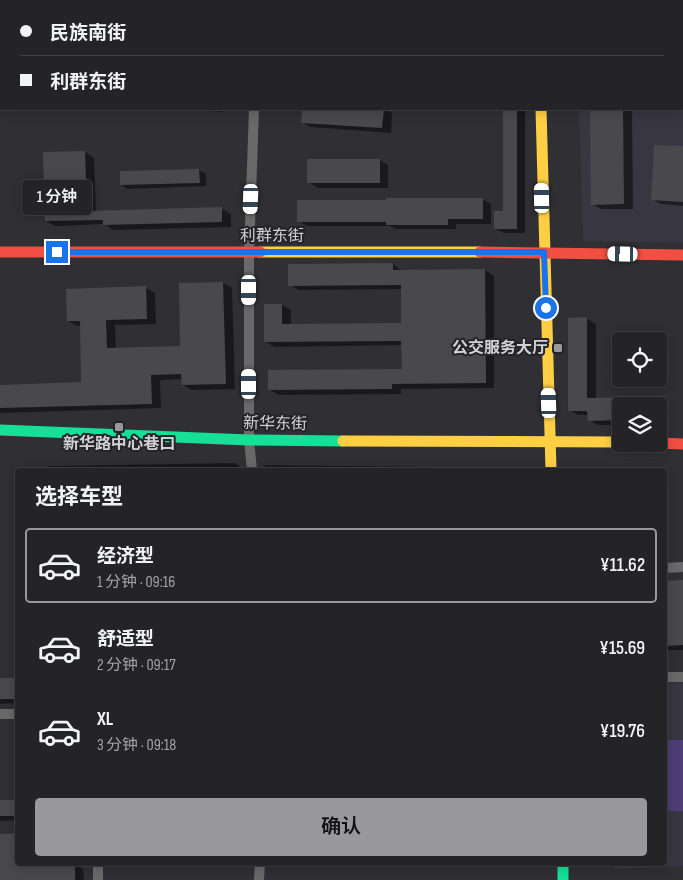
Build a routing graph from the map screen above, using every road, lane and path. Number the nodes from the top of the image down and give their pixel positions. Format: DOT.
graph roads {
  1 [pos="254,110"];
  2 [pos="541,110"];
  3 [pos="0,252"];
  4 [pos="544,252"];
  5 [pos="249,253"];
  6 [pos="683,255"];
  7 [pos="0,430"];
  8 [pos="250,440"];
  9 [pos="550,441"];
  10 [pos="612,442"];
  11 [pos="667,443"];
  12 [pos="683,444"];
  13 [pos="252,468"];
  14 [pos="550,468"];
  15 [pos="683,567"];
  16 [pos="667,568"];
  17 [pos="667,677"];
  18 [pos="683,677"];
  19 [pos="0,714"];
  20 [pos="15,714"];
  21 [pos="98,866"];
  22 [pos="260,866"];
  23 [pos="563,866"];
  24 [pos="98,880"];
  25 [pos="259,880"];
  26 [pos="564,880"];
  1 -- 5 [label="street"];
  2 -- 4 [label="street"];
  3 -- 5 [label="street, 利群东街"];
  4 -- 5 [label="street, 利群东街"];
  4 -- 6 [label="street, 利群东街"];
  4 -- 9 [label="street"];
  5 -- 8 [label="street"];
  7 -- 8 [label="street, 新华东街"];
  8 -- 9 [label="street, 新华东街"];
  8 -- 13 [label="street"];
  9 -- 10 [label="street, 新华东街"];
  9 -- 14 [label="street"];
  11 -- 12 [label="street"];
  15 -- 16 [label="street"];
  17 -- 18 [label="street"];
  19 -- 20 [label="street"];
  21 -- 24 [label="street"];
  22 -- 25 [label="street"];
  23 -- 26 [label="street"];
}
